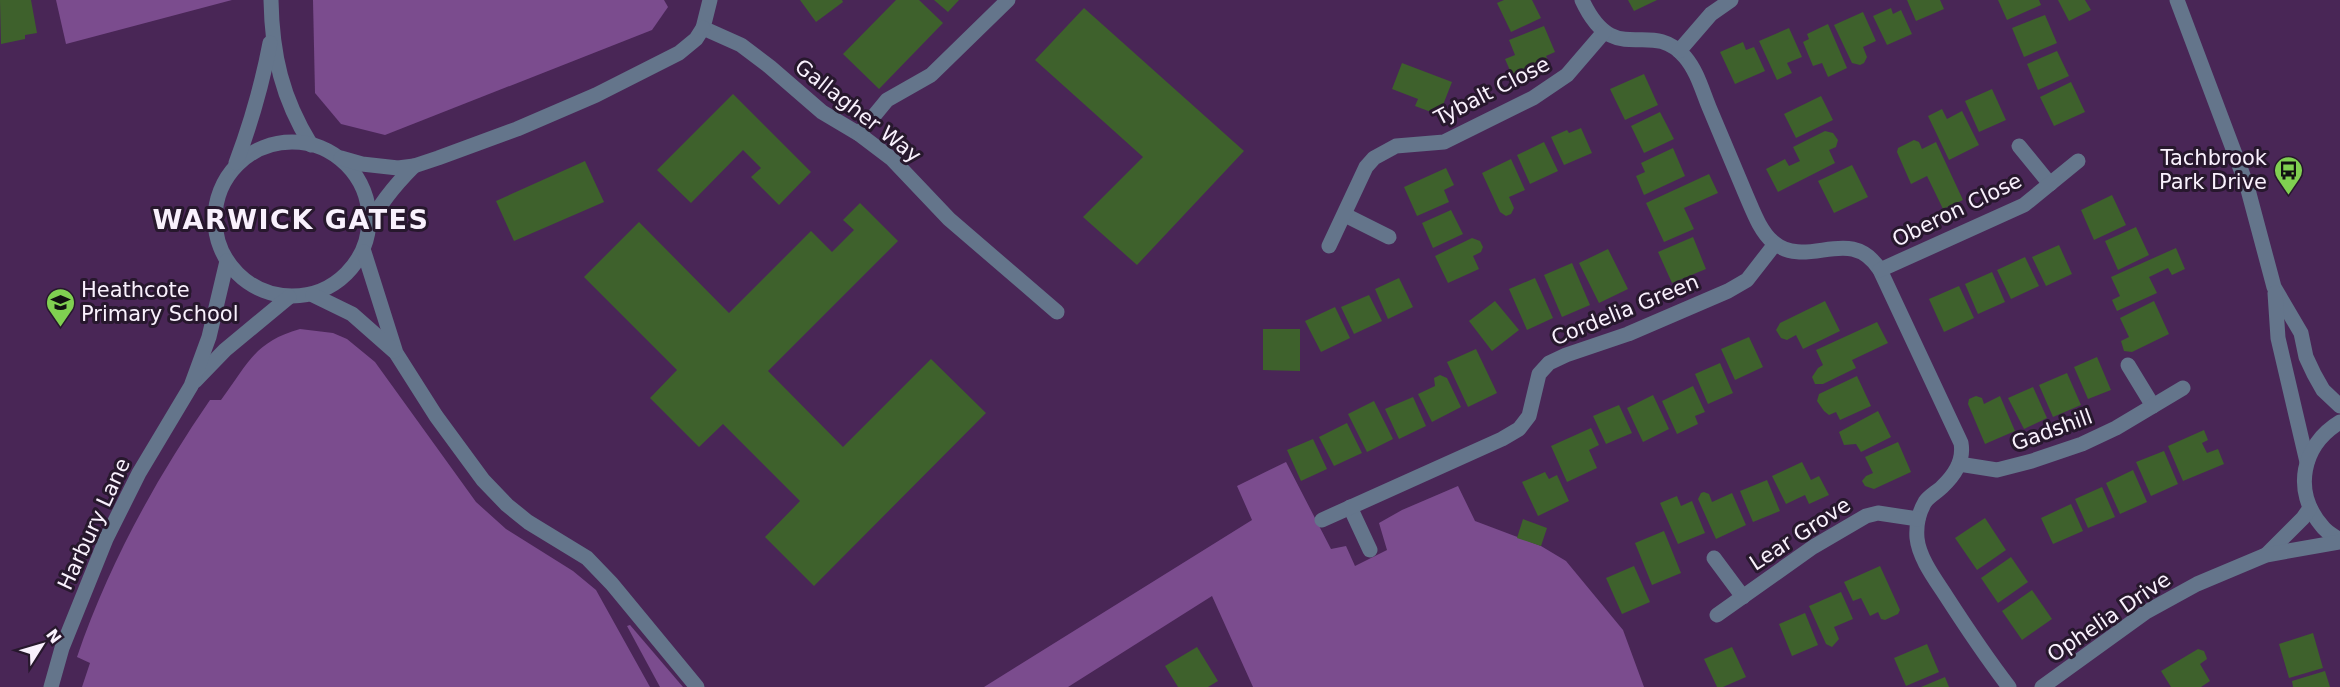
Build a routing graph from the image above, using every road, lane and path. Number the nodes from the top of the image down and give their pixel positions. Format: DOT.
graph roads {
  1 [pos="271,0"];
  2 [pos="710,0"];
  3 [pos="1008,0"];
  4 [pos="1582,0"];
  5 [pos="1731,0"];
  6 [pos="2177,0"];
  7 [pos="703,28"];
  8 [pos="1604,32"];
  9 [pos="271,34"];
  10 [pos="1679,51"];
  11 [pos="860,134"];
  12 [pos="311,145"];
  13 [pos="2019,146"];
  14 [pos="341,158"];
  15 [pos="2078,161"];
  16 [pos="236,163"];
  17 [pos="414,166"];
  18 [pos="2050,184"];
  19 [pos="1345,215"];
  20 [pos="368,229"];
  21 [pos="1389,237"];
  22 [pos="1775,244"];
  23 [pos="1329,246"];
  24 [pos="364,252"];
  25 [pos="227,261"];
  26 [pos="1880,270"];
  27 [pos="2274,287"];
  28 [pos="313,295"];
  29 [pos="289,297"];
  30 [pos="1057,312"];
  31 [pos="396,353"];
  32 [pos="2128,365"];
  33 [pos="191,386"];
  34 [pos="2183,388"];
  35 [pos="2153,406"];
  36 [pos="2340,406"];
  37 [pos="2340,422"];
  38 [pos="2307,462"];
  39 [pos="1959,464"];
  40 [pos="1350,507"];
  41 [pos="2310,508"];
  42 [pos="1918,519"];
  43 [pos="1322,520"];
  44 [pos="2340,541"];
  45 [pos="1370,550"];
  46 [pos="2266,555"];
  47 [pos="1714,558"];
  48 [pos="1743,597"];
  49 [pos="1716,615"];
  50 [pos="51,687"];
  51 [pos="697,687"];
  52 [pos="2008,687"];
  53 [pos="2042,687"];
  1 -- 9 [label="street"];
  2 -- 7 [label="street"];
  3 -- 11 [label="street"];
  4 -- 8 [label="street"];
  5 -- 10 [label="street"];
  6 -- 27 [label="street"];
  7 -- 11 [label="street, Gallagher Way"];
  7 -- 17 [label="street"];
  8 -- 10 [label="street"];
  8 -- 19 [label="street, Tybalt Close"];
  9 -- 12 [label="street"];
  9 -- 16 [label="street"];
  10 -- 22 [label="street"];
  11 -- 30 [label="street, Gallagher Way"];
  12 -- 14 [label="street"];
  12 -- 16 [label="street"];
  13 -- 18 [label="street, Oberon Close"];
  14 -- 17 [label="street"];
  14 -- 20 [label="street"];
  15 -- 18 [label="street, Oberon Close"];
  16 -- 25 [label="street"];
  17 -- 20 [label="street"];
  18 -- 26 [label="street, Oberon Close"];
  19 -- 21 [label="street"];
  19 -- 23 [label="street, Tybalt Close"];
  20 -- 24 [label="street"];
  22 -- 26 [label="street"];
  22 -- 40 [label="street, Cordelia Green"];
  24 -- 28 [label="street"];
  24 -- 31 [label="street"];
  25 -- 29 [label="street"];
  25 -- 33 [label="street, Harbury Lane"];
  26 -- 39 [label="street"];
  27 -- 36 [label="street"];
  27 -- 38 [label="street"];
  28 -- 29 [label="street"];
  28 -- 31 [label="street"];
  29 -- 33 [label="street, Harbury Lane"];
  31 -- 51 [label="street"];
  32 -- 35 [label="street"];
  33 -- 50 [label="street, Harbury Lane"];
  34 -- 35 [label="street, Gadshill"];
  35 -- 39 [label="street, Gadshill"];
  37 -- 38 [label="street"];
  38 -- 41 [label="street"];
  39 -- 42 [label="street"];
  40 -- 43 [label="street, Cordelia Green"];
  40 -- 45 [label="street"];
  41 -- 44 [label="street"];
  41 -- 46 [label="street, Ophelia Drive"];
  42 -- 48 [label="street, Lear Grove"];
  42 -- 52 [label="street"];
  44 -- 46 [label="street, Ophelia Drive"];
  46 -- 53 [label="street, Ophelia Drive"];
  47 -- 48 [label="street, Lear Grove"];
  48 -- 49 [label="street, Lear Grove"];
}
